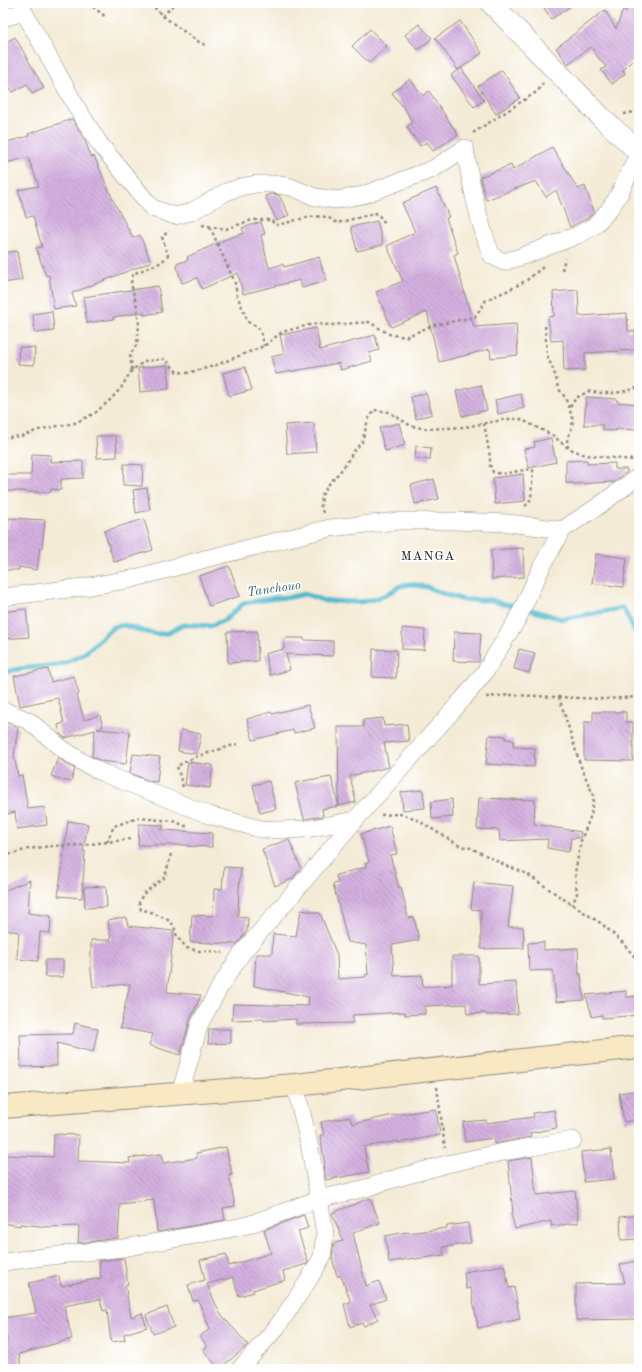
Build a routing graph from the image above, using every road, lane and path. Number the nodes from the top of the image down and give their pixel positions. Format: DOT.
graph roads {
  1 [pos="88,3"];
  2 [pos="150,3"];
  3 [pos="175,3"];
  4 [pos="492,3"];
  5 [pos="25,8"];
  6 [pos="163,16"];
  7 [pos="106,17"];
  8 [pos="3,18"];
  9 [pos="206,45"];
  10 [pos="551,67"];
  11 [pos="465,148"];
  12 [pos="639,152"];
  13 [pos="175,216"];
  14 [pos="385,223"];
  15 [pos="210,227"];
  16 [pos="565,254"];
  17 [pos="559,257"];
  18 [pos="547,264"];
  19 [pos="545,326"];
  20 [pos="264,346"];
  21 [pos="132,370"];
  22 [pos="639,387"];
  23 [pos="570,408"];
  24 [pos="484,423"];
  25 [pos="3,438"];
  26 [pos="568,448"];
  27 [pos="639,461"];
  28 [pos="639,476"];
  29 [pos="508,524"];
  30 [pos="330,528"];
  31 [pos="562,530"];
  32 [pos="3,597"];
  33 [pos="559,697"];
  34 [pos="639,697"];
  35 [pos="463,699"];
  36 [pos="3,710"];
  37 [pos="237,744"];
  38 [pos="190,808"];
  39 [pos="355,820"];
  40 [pos="191,826"];
  41 [pos="131,839"];
  42 [pos="107,842"];
  43 [pos="3,854"];
  44 [pos="171,854"];
  45 [pos="572,905"];
  46 [pos="242,953"];
  47 [pos="639,962"];
  48 [pos="639,1047"];
  49 [pos="434,1069"];
  50 [pos="295,1084"];
  51 [pos="180,1094"];
  52 [pos="3,1106"];
  53 [pos="573,1140"];
  54 [pos="447,1164"];
  55 [pos="319,1199"];
  56 [pos="3,1262"];
  57 [pos="240,1369"];
  1 -- 7 [label="path"];
  2 -- 6 [label="path"];
  3 -- 6 [label="path"];
  4 -- 10 [label="street"];
  5 -- 8 [label="street"];
  5 -- 13 [label="street"];
  6 -- 9 [label="path"];
  10 -- 11 [label="path"];
  10 -- 12 [label="street"];
  11 -- 12 [label="street"];
  11 -- 13 [label="street"];
  13 -- 15 [label="path"];
  13 -- 21 [label="path"];
  14 -- 15 [label="path"];
  15 -- 20 [label="path"];
  16 -- 17 [label="path"];
  18 -- 20 [label="path"];
  19 -- 23 [label="path"];
  20 -- 21 [label="path"];
  21 -- 25 [label="path"];
  22 -- 23 [label="path"];
  23 -- 26 [label="path"];
  24 -- 26 [label="path"];
  24 -- 29 [label="path"];
  24 -- 30 [label="path"];
  26 -- 27 [label="path"];
  28 -- 31 [label="street"];
  29 -- 30 [label="street"];
  29 -- 31 [label="street"];
  30 -- 32 [label="street"];
  31 -- 35 [label="street"];
  33 -- 34 [label="path"];
  33 -- 35 [label="path"];
  33 -- 45 [label="path"];
  35 -- 39 [label="street"];
  36 -- 38 [label="street"];
  37 -- 38 [label="path"];
  38 -- 39 [label="street"];
  39 -- 45 [label="path"];
  39 -- 46 [label="street"];
  40 -- 42 [label="path"];
  41 -- 42 [label="path"];
  42 -- 43 [label="path"];
  44 -- 46 [label="path"];
  45 -- 47 [label="path"];
  46 -- 51 [label="street"];
  48 -- 49 [label="main road"];
  49 -- 50 [label="main road"];
  49 -- 54 [label="path"];
  50 -- 51 [label="main road"];
  50 -- 55 [label="street"];
  51 -- 52 [label="main road"];
  53 -- 54 [label="street"];
  54 -- 55 [label="street"];
  55 -- 56 [label="street"];
  55 -- 57 [label="street"];
}
